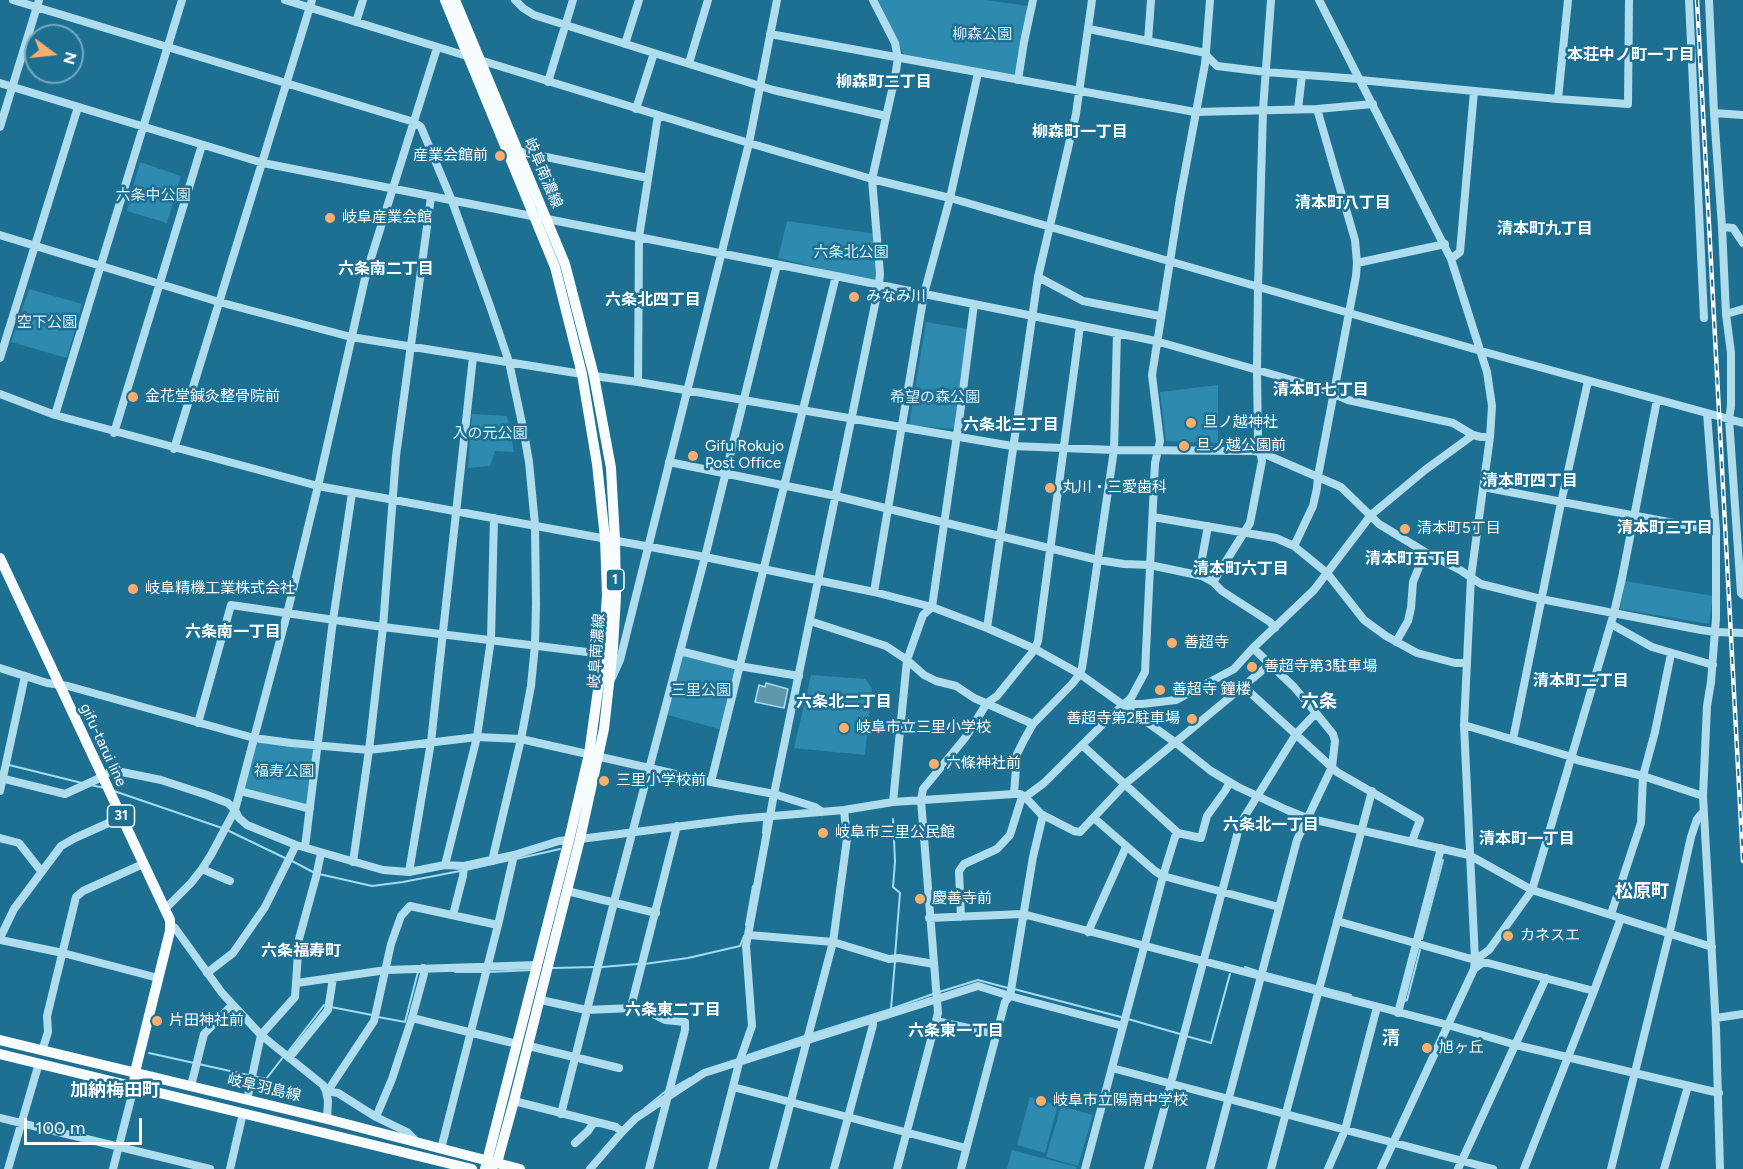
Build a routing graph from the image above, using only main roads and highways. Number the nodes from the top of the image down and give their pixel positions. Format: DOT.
graph roads {
  1 [pos="445,0"];
  2 [pos="455,0"];
  3 [pos="610,539"];
  4 [pos="0,558"];
  5 [pos="593,755"];
  6 [pos="575,839"];
  7 [pos="0,1040"];
  8 [pos="0,1054"];
  9 [pos="135,1072"];
  10 [pos="134,1087"];
  11 [pos="489,1165"];
  12 [pos="472,1169"];
  13 [pos="520,1169"];
  1 -- 3 [label="main road, 岐阜南濃線 / 1"];
  2 -- 3 [label="main road, 岐阜南濃線 / 1"];
  3 -- 5 [label="main road, 岐阜南濃線 / 1"];
  3 -- 5 [label="main road, 岐阜南濃線 / 1"];
  4 -- 9 [label="main road, gifu-tarui line / 31"];
  5 -- 6 [label="main road, 岐阜南濃線 / 1"];
  6 -- 11 [label="main road, 岐阜南濃線 / 1"];
  6 -- 11 [label="main road, 岐阜南濃線 / 1"];
  7 -- 9 [label="main road, 岐阜羽島線"];
  8 -- 10 [label="main road, 岐阜羽島線"];
  9 -- 10 [label="main road, gifu-tarui line / 31"];
  9 -- 11 [label="main road, 岐阜羽島線"];
  10 -- 12 [label="main road, 岐阜羽島線"];
  11 -- 13 [label="main road, 岐阜羽島線"];
}
